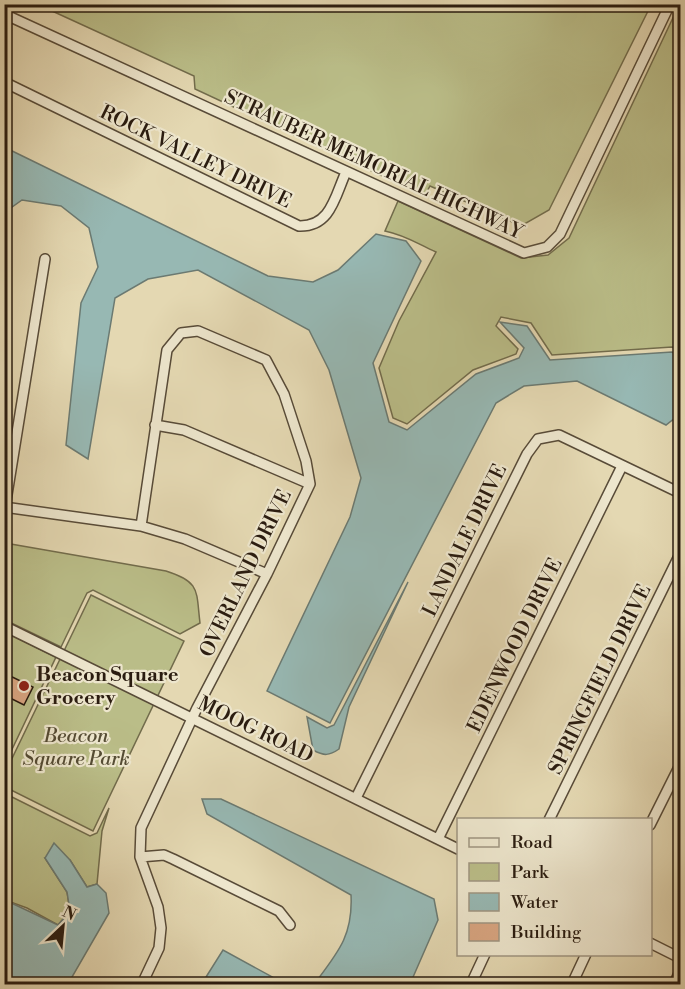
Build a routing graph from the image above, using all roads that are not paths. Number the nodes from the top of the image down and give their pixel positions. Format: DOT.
graph roads {
  1 [pos="670,4"];
  2 [pos="4,14"];
  3 [pos="4,82"];
  4 [pos="346,172"];
  5 [pos="45,259"];
  6 [pos="155,425"];
  7 [pos="622,466"];
  8 [pos="310,484"];
  9 [pos="681,493"];
  10 [pos="5,507"];
  11 [pos="141,526"];
  12 [pos="681,554"];
  13 [pos="267,574"];
  14 [pos="4,626"];
  15 [pos="193,718"];
  16 [pos="681,765"];
  17 [pos="356,798"];
  18 [pos="549,818"];
  19 [pos="652,823"];
  20 [pos="438,839"];
  21 [pos="457,848"];
  22 [pos="140,857"];
  23 [pos="290,925"];
  24 [pos="652,944"];
  25 [pos="484,956"];
  26 [pos="585,956"];
  27 [pos="681,958"];
  28 [pos="681,971"];
  29 [pos="142,984"];
  30 [pos="471,984"];
  31 [pos="572,984"];
  32 [pos="674,984"];
  1 -- 4 [label="street, STRAUBER MEMORIAL HIGHWAY"];
  2 -- 4 [label="street, STRAUBER MEMORIAL HIGHWAY"];
  3 -- 4 [label="street, ROCK VALLEY DRIVE"];
  5 -- 10 [label="street"];
  6 -- 8 [label="street"];
  6 -- 8 [label="street, OVERLAND DRIVE"];
  6 -- 11 [label="street"];
  7 -- 9 [label="street, LANDALE DRIVE"];
  7 -- 17 [label="street, LANDALE DRIVE"];
  7 -- 20 [label="street, EDENWOOD DRIVE"];
  8 -- 13 [label="street, OVERLAND DRIVE"];
  10 -- 11 [label="street"];
  11 -- 13 [label="street"];
  12 -- 18 [label="street, SPRINGFIELD DRIVE"];
  13 -- 15 [label="street, OVERLAND DRIVE"];
  14 -- 15 [label="street, MOOG ROAD"];
  15 -- 17 [label="street, MOOG ROAD"];
  15 -- 22 [label="street, OVERLAND DRIVE"];
  16 -- 19 [label="street"];
  17 -- 20 [label="street, MOOG ROAD"];
  20 -- 21 [label="street, MOOG ROAD"];
  22 -- 23 [label="street"];
  22 -- 29 [label="street, OVERLAND DRIVE"];
  24 -- 27 [label="street"];
  25 -- 30 [label="street"];
  26 -- 31 [label="street"];
  28 -- 32 [label="street"];
}
